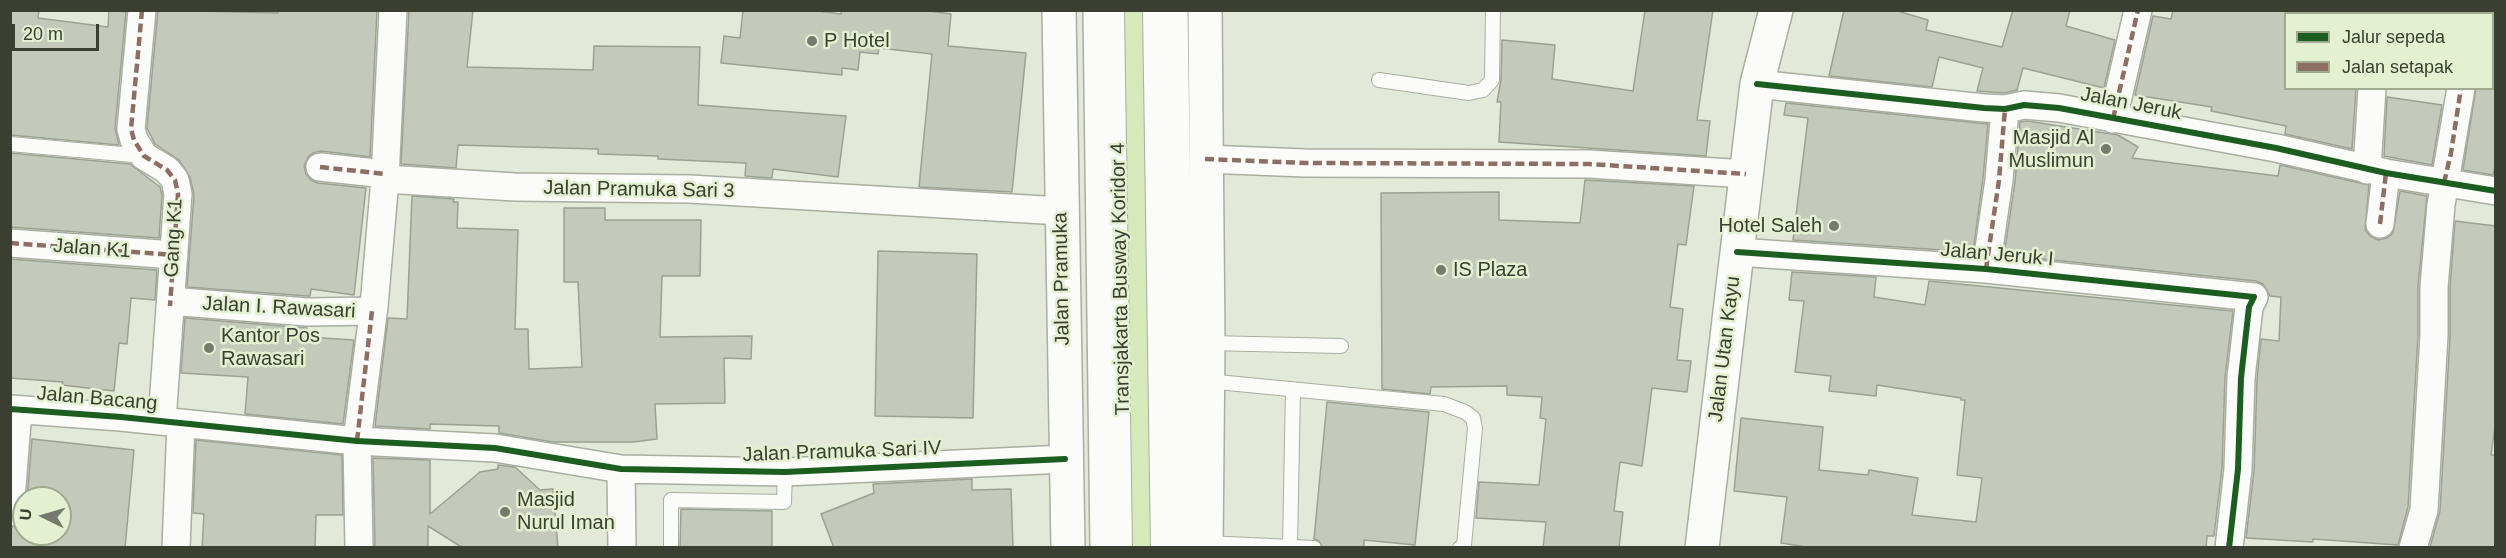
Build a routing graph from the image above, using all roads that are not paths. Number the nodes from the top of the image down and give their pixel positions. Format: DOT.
graph roads {
  1 [pos="142,10"];
  2 [pos="393,10"];
  3 [pos="1059,10"];
  4 [pos="1100,10"];
  5 [pos="1117,10"];
  6 [pos="1150,10"];
  7 [pos="1171,10"];
  8 [pos="1205,10"];
  9 [pos="1493,10"];
  10 [pos="1776,10"];
  11 [pos="2138,10"];
  12 [pos="1379,80"];
  13 [pos="1757,84"];
  14 [pos="2372,90"];
  15 [pos="2461,90"];
  16 [pos="2005,109"];
  17 [pos="2113,119"];
  18 [pos="10,144"];
  19 [pos="144,156"];
  20 [pos="1205,159"];
  21 [pos="320,168"];
  22 [pos="2377,171"];
  23 [pos="1746,174"];
  24 [pos="385,176"];
  25 [pos="2444,183"];
  26 [pos="2496,191"];
  27 [pos="1061,212"];
  28 [pos="2380,224"];
  29 [pos="10,243"];
  30 [pos="1737,252"];
  31 [pos="174,255"];
  32 [pos="1986,269"];
  33 [pos="170,306"];
  34 [pos="372,311"];
  35 [pos="1208,343"];
  36 [pos="1341,346"];
  37 [pos="1207,381"];
  38 [pos="1293,389"];
  39 [pos="14,409"];
  40 [pos="171,422"];
  41 [pos="357,441"];
  42 [pos="1065,459"];
  43 [pos="621,469"];
  44 [pos="785,472"];
  45 [pos="10,512"];
  46 [pos="1197,546"];
  47 [pos="1290,546"];
  48 [pos="176,548"];
  49 [pos="359,548"];
  50 [pos="622,548"];
  51 [pos="671,548"];
  52 [pos="1068,548"];
  53 [pos="1107,548"];
  54 [pos="1125,548"];
  55 [pos="1158,548"];
  56 [pos="1314,548"];
  57 [pos="1460,548"];
  58 [pos="1702,548"];
  59 [pos="2229,548"];
  60 [pos="2414,548"];
  1 -- 19 [label="street"];
  2 -- 24 [label="street"];
  3 -- 27 [label="main road, Jalan Pramuka"];
  4 -- 53 [label="main road, Jalan Pramuka"];
  5 -- 54 [label="lane, Transjakarta Busway Koridor 4"];
  6 -- 55 [label="lane, Transjakarta Busway Koridor 4"];
  7 -- 46 [label="main road"];
  8 -- 20 [label="main road"];
  9 -- 12 [label="lane"];
  10 -- 13 [label="main road, Jalan Utan Kayu"];
  11 -- 17 [label="street"];
  13 -- 16 [label="street, Jalan Jeruk"];
  13 -- 23 [label="main road, Jalan Utan Kayu"];
  14 -- 22 [label="street"];
  15 -- 25 [label="street"];
  16 -- 17 [label="street, Jalan Jeruk"];
  16 -- 32 [label="street"];
  17 -- 22 [label="street, Jalan Jeruk"];
  18 -- 19 [label="lane"];
  19 -- 31 [label="street, Gang K1"];
  20 -- 23 [label="street"];
  20 -- 35 [label="main road"];
  21 -- 24 [label="street, Jalan Pramuka Sari 3"];
  22 -- 25 [label="street, Jalan Jeruk"];
  22 -- 28 [label="street"];
  23 -- 30 [label="main road, Jalan Utan Kayu"];
  24 -- 27 [label="street, Jalan Pramuka Sari 3"];
  24 -- 34 [label="street, Jalan I. Rawasari"];
  25 -- 26 [label="street, Jalan Jeruk"];
  25 -- 60 [label="street"];
  27 -- 42 [label="main road, Jalan Pramuka"];
  29 -- 31 [label="street, Jalan K1"];
  30 -- 32 [label="street, Jalan Jeruk I"];
  30 -- 58 [label="main road, Jalan Utan Kayu"];
  31 -- 33 [label="street, Gang K1"];
  32 -- 59 [label="street, Jalan Jeruk I"];
  33 -- 34 [label="street, Jalan I. Rawasari"];
  33 -- 40 [label="street"];
  34 -- 41 [label="street"];
  35 -- 36 [label="lane"];
  35 -- 37 [label="main road"];
  37 -- 38 [label="lane"];
  37 -- 46 [label="main road"];
  38 -- 47 [label="lane"];
  38 -- 57 [label="lane"];
  39 -- 40 [label="street, Jalan Bacang"];
  39 -- 45 [label="street"];
  40 -- 41 [label="street, Jalan Bacang"];
  40 -- 48 [label="street"];
  41 -- 43 [label="street, Jalan Pramuka Sari IV"];
  41 -- 49 [label="street"];
  42 -- 44 [label="street, Jalan Pramuka Sari IV"];
  42 -- 52 [label="main road, Jalan Pramuka"];
  43 -- 44 [label="street, Jalan Pramuka Sari IV"];
  43 -- 50 [label="street"];
  44 -- 51 [label="lane"];
  46 -- 47 [label="lane"];
  47 -- 56 [label="lane"];
}
